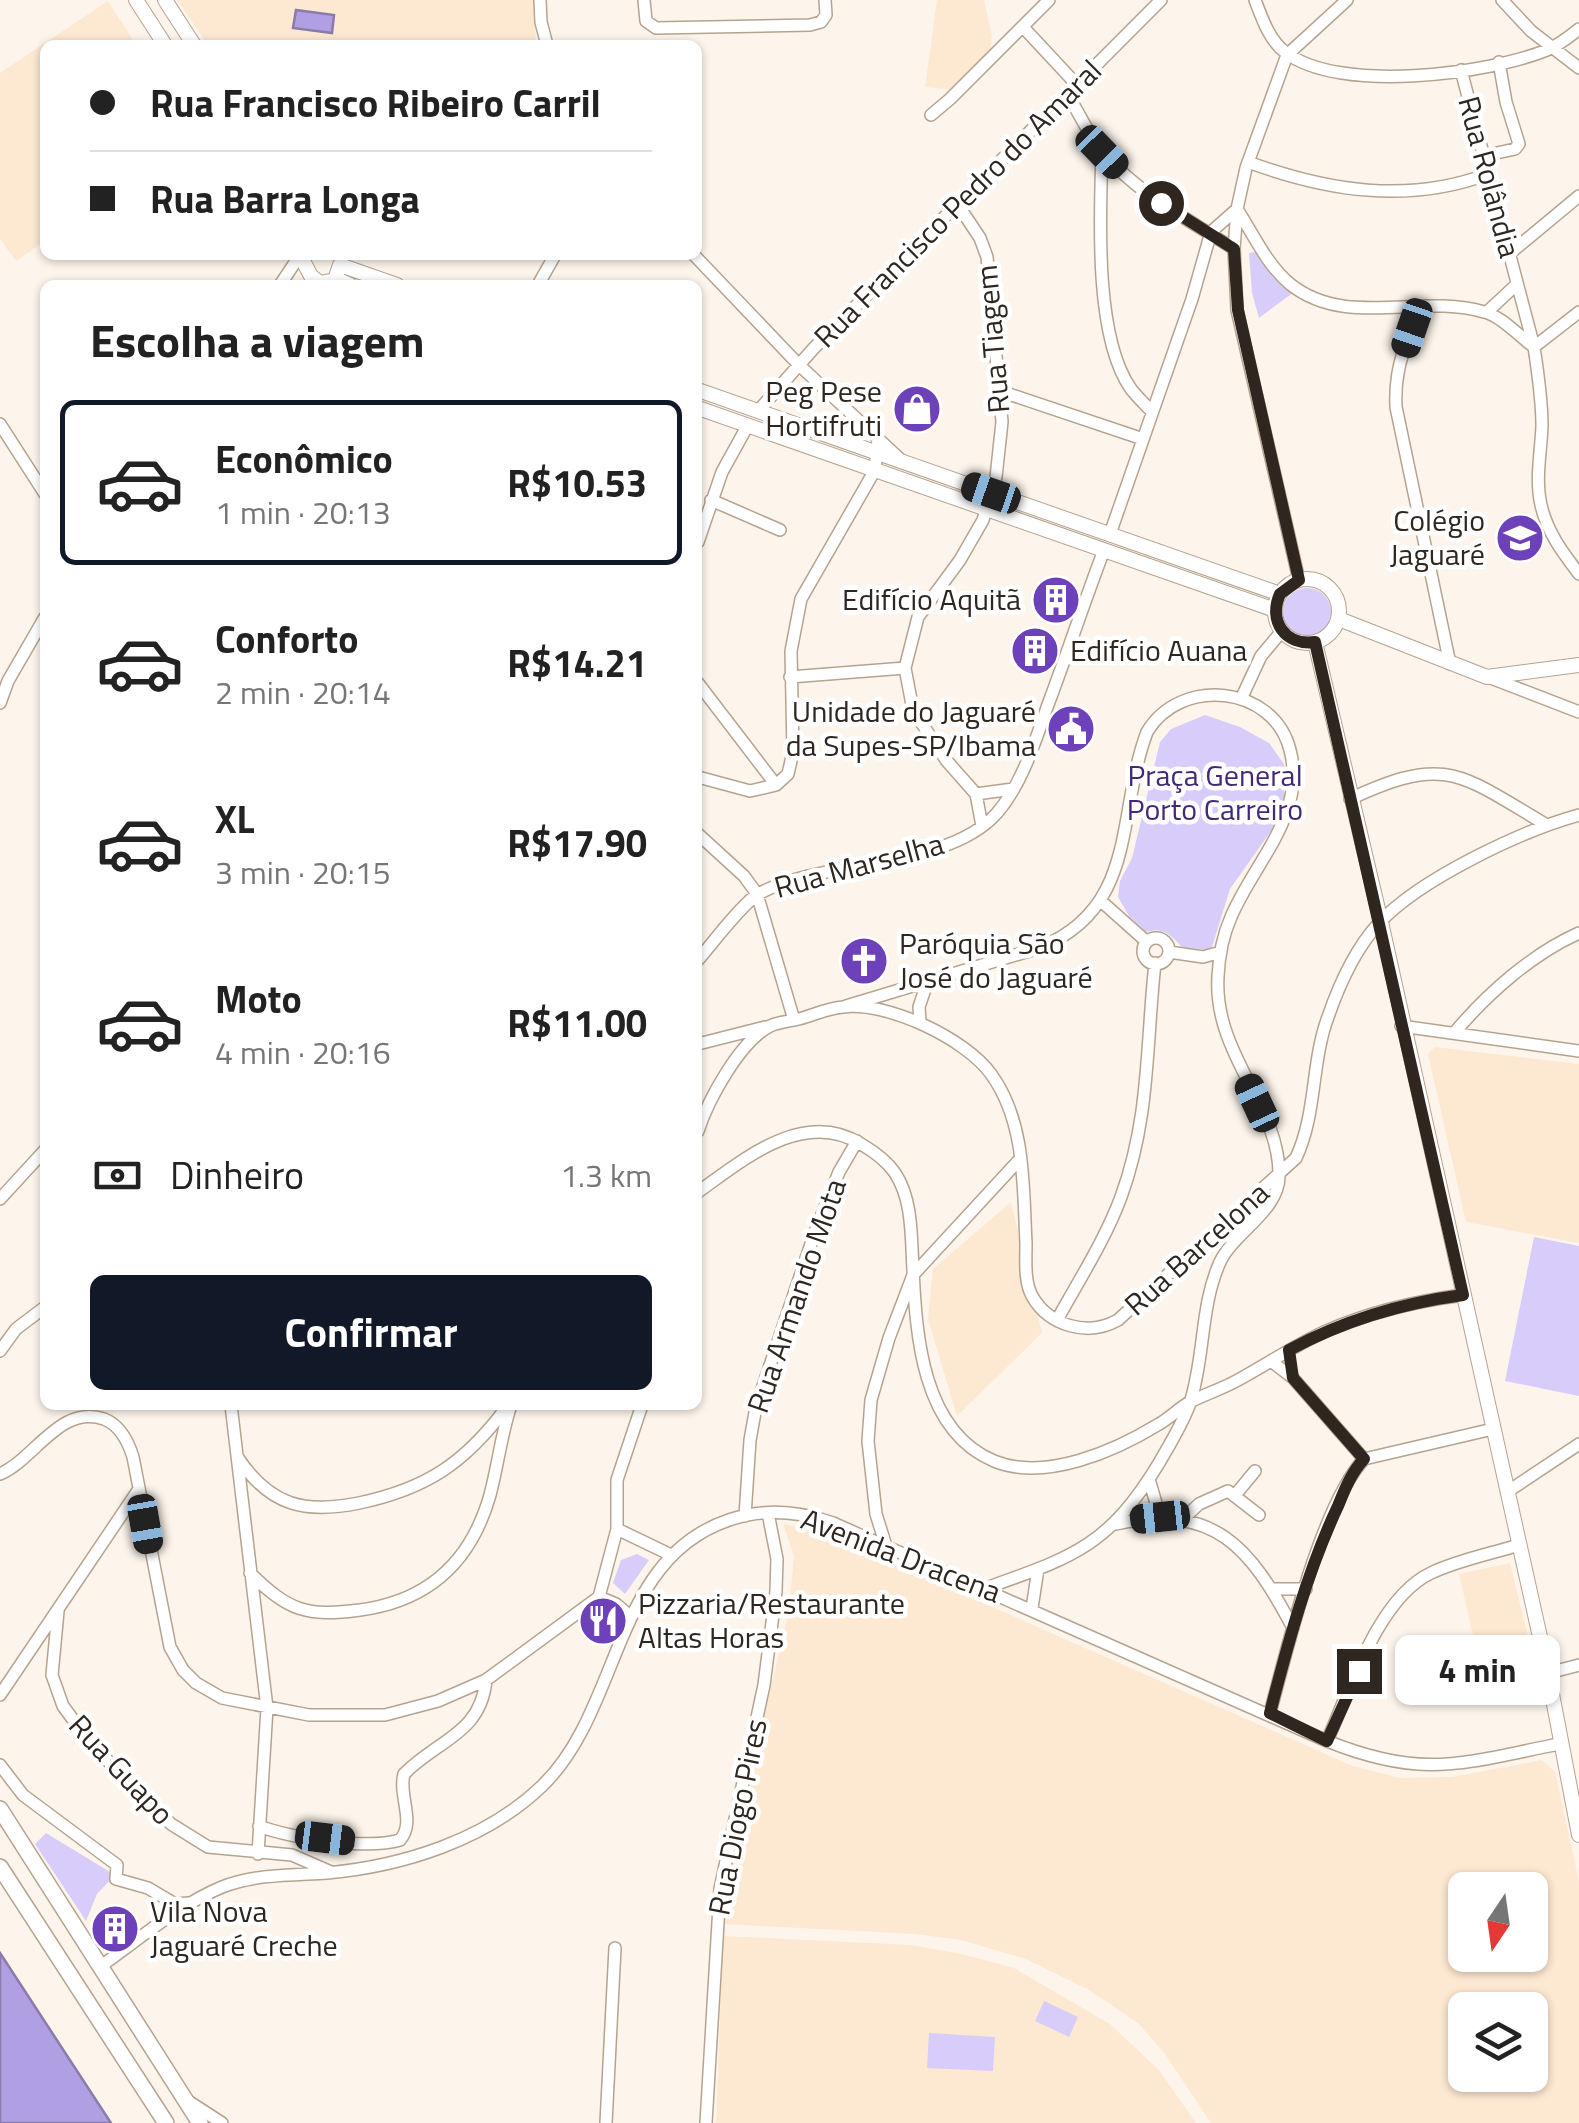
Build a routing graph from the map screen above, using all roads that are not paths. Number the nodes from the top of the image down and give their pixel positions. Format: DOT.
graph roads {
  1 [pos="136,0"];
  2 [pos="164,0"];
  3 [pos="540,0"];
  4 [pos="644,0"];
  5 [pos="825,0"];
  6 [pos="1049,0"];
  7 [pos="1161,0"];
  8 [pos="1255,0"];
  9 [pos="1346,0"];
  10 [pos="1502,0"];
  11 [pos="1023,27"];
  12 [pos="1579,29"];
  13 [pos="162,40"];
  14 [pos="191,40"];
  15 [pos="546,40"];
  16 [pos="1554,48"];
  17 [pos="1288,54"];
  18 [pos="1499,62"];
  19 [pos="1579,68"];
  20 [pos="1461,70"];
  21 [pos="1078,85"];
  22 [pos="1068,95"];
  23 [pos="930,114"];
  24 [pos="1102,152"];
  25 [pos="1483,156"];
  26 [pos="1248,162"];
  27 [pos="1488,174"];
  28 [pos="1579,196"];
  29 [pos="958,205"];
  30 [pos="1237,209"];
  31 [pos="1211,232"];
  32 [pos="1234,249"];
  33 [pos="1510,254"];
  34 [pos="306,260"];
  35 [pos="699,260"];
  36 [pos="327,277"];
  37 [pos="353,280"];
  38 [pos="1518,284"];
  39 [pos="1426,306"];
  40 [pos="1487,312"];
  41 [pos="1579,312"];
  42 [pos="1534,346"];
  43 [pos="799,365"];
  44 [pos="702,391"];
  45 [pos="1000,391"];
  46 [pos="702,409"];
  47 [pos="758,411"];
  48 [pos="1152,412"];
  49 [pos="0,424"];
  50 [pos="748,426"];
  51 [pos="1143,439"];
  52 [pos="877,446"];
  53 [pos="875,470"];
  54 [pos="40,486"];
  55 [pos="991,493"];
  56 [pos="712,500"];
  57 [pos="987,509"];
  58 [pos="702,530"];
  59 [pos="780,530"];
  60 [pos="1110,534"];
  61 [pos="1104,550"];
  62 [pos="1579,574"];
  63 [pos="1299,580"];
  64 [pos="1280,594"];
  65 [pos="1275,610"];
  66 [pos="1339,619"];
  67 [pos="40,626"];
  68 [pos="1282,631"];
  69 [pos="1315,642"];
  70 [pos="1450,664"];
  71 [pos="1579,665"];
  72 [pos="905,668"];
  73 [pos="1487,676"];
  74 [pos="790,677"];
  75 [pos="702,688"];
  76 [pos="1240,699"];
  77 [pos="0,702"];
  78 [pos="1579,712"];
  79 [pos="702,778"];
  80 [pos="776,784"];
  81 [pos="1013,789"];
  82 [pos="976,794"];
  83 [pos="1350,800"];
  84 [pos="1579,815"];
  85 [pos="1546,824"];
  86 [pos="982,826"];
  87 [pos="702,838"];
  88 [pos="758,894"];
  89 [pos="1101,901"];
  90 [pos="1381,922"];
  91 [pos="1579,933"];
  92 [pos="1147,942"];
  93 [pos="1169,952"];
  94 [pos="1221,952"];
  95 [pos="702,956"];
  96 [pos="1154,963"];
  97 [pos="927,982"];
  98 [pos="846,1006"];
  99 [pos="794,1020"];
  100 [pos="920,1021"];
  101 [pos="769,1026"];
  102 [pos="1402,1026"];
  103 [pos="1454,1032"];
  104 [pos="702,1043"];
  105 [pos="1579,1051"];
  106 [pos="702,1123"];
  107 [pos="857,1141"];
  108 [pos="40,1155"];
  109 [pos="1020,1158"];
  110 [pos="1280,1174"];
  111 [pos="702,1189"];
  112 [pos="0,1199"];
  113 [pos="913,1274"];
  114 [pos="1463,1295"];
  115 [pos="40,1311"];
  116 [pos="1058,1320"];
  117 [pos="1289,1350"];
  118 [pos="0,1351"];
  119 [pos="1271,1361"];
  120 [pos="1293,1378"];
  121 [pos="1190,1402"];
  122 [pos="231,1410"];
  123 [pos="506,1410"];
  124 [pos="509,1410"];
  125 [pos="640,1410"];
  126 [pos="1492,1428"];
  127 [pos="1579,1444"];
  128 [pos="471,1450"];
  129 [pos="236,1456"];
  130 [pos="1364,1459"];
  131 [pos="496,1461"];
  132 [pos="1255,1471"];
  133 [pos="0,1474"];
  134 [pos="1149,1479"];
  135 [pos="139,1489"];
  136 [pos="1508,1492"];
  137 [pos="1236,1494"];
  138 [pos="768,1513"];
  139 [pos="1259,1515"];
  140 [pos="745,1516"];
  141 [pos="1160,1517"];
  142 [pos="1183,1519"];
  143 [pos="1116,1524"];
  144 [pos="616,1529"];
  145 [pos="1519,1545"];
  146 [pos="886,1546"];
  147 [pos="671,1555"];
  148 [pos="1038,1570"];
  149 [pos="250,1572"];
  150 [pos="986,1588"];
  151 [pos="1273,1589"];
  152 [pos="1306,1589"];
  153 [pos="599,1597"];
  154 [pos="1032,1608"];
  155 [pos="58,1610"];
  156 [pos="632,1617"];
  157 [pos="1293,1628"];
  158 [pos="1579,1665"];
  159 [pos="1548,1672"];
  160 [pos="486,1680"];
  161 [pos="0,1695"];
  162 [pos="267,1708"];
  163 [pos="1270,1713"];
  164 [pos="1327,1741"];
  165 [pos="1559,1744"];
  166 [pos="0,1765"];
  167 [pos="0,1809"];
  168 [pos="259,1826"];
  169 [pos="1579,1835"];
  170 [pos="258,1854"];
  171 [pos="0,1867"];
  172 [pos="331,1872"];
  173 [pos="194,1902"];
  174 [pos="615,1948"];
  175 [pos="101,1966"];
  176 [pos="183,2098"];
  177 [pos="166,2123"];
  178 [pos="200,2123"];
  179 [pos="222,2123"];
  180 [pos="606,2123"];
  181 [pos="706,2123"];
  1 -- 13 [label="main road"];
  2 -- 14 [label="main road"];
  3 -- 15 [label="street"];
  4 -- 5 [label="street"];
  6 -- 11 [label="street"];
  7 -- 21 [label="street, Rua Francisco Pedro do Amaral"];
  8 -- 17 [label="street"];
  9 -- 17 [label="street"];
  10 -- 16 [label="street"];
  11 -- 21 [label="street"];
  11 -- 23 [label="street"];
  12 -- 16 [label="street"];
  16 -- 18 [label="street"];
  16 -- 19 [label="street"];
  17 -- 20 [label="street"];
  17 -- 26 [label="street"];
  18 -- 20 [label="street"];
  18 -- 25 [label="street"];
  20 -- 25 [label="street, Rua Rolândia"];
  21 -- 22 [label="street, Rua Francisco Pedro do Amaral"];
  22 -- 24 [label="street"];
  22 -- 29 [label="street, Rua Francisco Pedro do Amaral"];
  24 -- 31 [label="street"];
  24 -- 48 [label="street"];
  25 -- 27 [label="street, Rua Rolândia"];
  26 -- 27 [label="street"];
  26 -- 30 [label="street"];
  27 -- 33 [label="street, Rua Rolândia"];
  28 -- 33 [label="street"];
  29 -- 43 [label="street, Rua Francisco Pedro do Amaral"];
  29 -- 45 [label="street, Rua Tiagem"];
  30 -- 31 [label="street"];
  30 -- 32 [label="street"];
  30 -- 39 [label="street"];
  31 -- 32 [label="street"];
  31 -- 48 [label="street"];
  32 -- 63 [label="street"];
  33 -- 38 [label="street, Rua Rolândia"];
  34 -- 36 [label="main road"];
  35 -- 43 [label="street"];
  36 -- 37 [label="main road"];
  38 -- 40 [label="street, Rua Rolândia"];
  38 -- 42 [label="street, Rua Rolândia"];
  39 -- 40 [label="street"];
  39 -- 70 [label="street"];
  40 -- 42 [label="street"];
  41 -- 42 [label="street"];
  42 -- 62 [label="street, Rua Rolândia"];
  43 -- 47 [label="street, Rua Francisco Pedro do Amaral"];
  43 -- 52 [label="street"];
  44 -- 47 [label="main road"];
  45 -- 51 [label="street"];
  45 -- 55 [label="street, Rua Tiagem"];
  46 -- 50 [label="main road"];
  47 -- 52 [label="main road"];
  48 -- 51 [label="street"];
  49 -- 54 [label="street"];
  50 -- 53 [label="main road"];
  50 -- 56 [label="street"];
  51 -- 60 [label="street"];
  52 -- 53 [label="street"];
  52 -- 55 [label="main road"];
  53 -- 57 [label="main road"];
  53 -- 74 [label="street"];
  55 -- 57 [label="street, Rua Tiagem"];
  55 -- 60 [label="main road"];
  56 -- 58 [label="street"];
  56 -- 59 [label="street"];
  57 -- 61 [label="main road"];
  57 -- 72 [label="street, Rua Tiagem"];
  60 -- 64 [label="main road"];
  61 -- 65 [label="main road"];
  61 -- 81 [label="street, Rua Marselha"];
  63 -- 64 [label="main road"];
  63 -- 66 [label="main road"];
  64 -- 65 [label="main road"];
  65 -- 68 [label="main road"];
  66 -- 69 [label="main road"];
  66 -- 70 [label="main road"];
  67 -- 77 [label="street"];
  68 -- 69 [label="main road"];
  68 -- 76 [label="street"];
  69 -- 83 [label="main road"];
  70 -- 73 [label="main road"];
  71 -- 73 [label="main road"];
  72 -- 74 [label="street"];
  72 -- 82 [label="street, Rua Tiagem"];
  73 -- 78 [label="street"];
  74 -- 80 [label="street"];
  75 -- 80 [label="street"];
  76 -- 89 [label="street"];
  76 -- 94 [label="street"];
  79 -- 80 [label="street"];
  81 -- 82 [label="street"];
  81 -- 86 [label="street, Rua Marselha"];
  82 -- 86 [label="street, Rua Tiagem"];
  83 -- 85 [label="street"];
  83 -- 90 [label="main road"];
  84 -- 85 [label="street, Rua Barcelona"];
  85 -- 90 [label="street, Rua Barcelona"];
  86 -- 88 [label="street, Rua Marselha"];
  87 -- 88 [label="street"];
  88 -- 95 [label="street, Rua Marselha"];
  88 -- 99 [label="street"];
  89 -- 92 [label="street"];
  89 -- 97 [label="street"];
  90 -- 102 [label="main road"];
  90 -- 110 [label="street, Rua Barcelona"];
  91 -- 103 [label="street"];
  92 -- 93 [label="street"];
  92 -- 96 [label="street"];
  93 -- 94 [label="street"];
  93 -- 96 [label="street"];
  94 -- 110 [label="street"];
  96 -- 116 [label="street"];
  97 -- 98 [label="street"];
  97 -- 100 [label="street"];
  98 -- 99 [label="street"];
  98 -- 100 [label="street"];
  99 -- 101 [label="street"];
  100 -- 109 [label="street"];
  101 -- 104 [label="street"];
  101 -- 106 [label="street"];
  102 -- 103 [label="street"];
  102 -- 114 [label="main road"];
  103 -- 105 [label="street"];
  107 -- 111 [label="street"];
  107 -- 113 [label="street"];
  107 -- 140 [label="street, Rua Armando Mota"];
  108 -- 112 [label="street"];
  109 -- 113 [label="street"];
  109 -- 116 [label="street"];
  110 -- 116 [label="street, Rua Barcelona"];
  110 -- 121 [label="street"];
  113 -- 121 [label="street"];
  113 -- 146 [label="street"];
  114 -- 117 [label="street"];
  114 -- 126 [label="main road"];
  115 -- 118 [label="street"];
  117 -- 119 [label="street"];
  117 -- 120 [label="street"];
  119 -- 120 [label="street"];
  119 -- 121 [label="street"];
  120 -- 130 [label="street"];
  121 -- 134 [label="street"];
  122 -- 129 [label="street"];
  123 -- 128 [label="street"];
  124 -- 131 [label="street"];
  125 -- 144 [label="street"];
  126 -- 130 [label="street"];
  126 -- 136 [label="main road"];
  127 -- 136 [label="street"];
  128 -- 129 [label="street"];
  128 -- 131 [label="street"];
  129 -- 149 [label="street"];
  130 -- 152 [label="street"];
  131 -- 149 [label="street"];
  132 -- 137 [label="street"];
  133 -- 135 [label="street"];
  134 -- 141 [label="street"];
  134 -- 143 [label="street"];
  135 -- 155 [label="street"];
  135 -- 162 [label="street"];
  136 -- 145 [label="main road"];
  137 -- 139 [label="street"];
  137 -- 142 [label="street"];
  138 -- 140 [label="street, Avenida Dracena"];
  138 -- 146 [label="street, Avenida Dracena"];
  138 -- 181 [label="street, Rua Diogo Pires"];
  140 -- 147 [label="street, Avenida Dracena"];
  141 -- 142 [label="street"];
  141 -- 143 [label="street"];
  142 -- 151 [label="street"];
  143 -- 148 [label="street"];
  144 -- 147 [label="street"];
  144 -- 153 [label="street"];
  145 -- 159 [label="main road"];
  145 -- 164 [label="street"];
  146 -- 150 [label="street, Avenida Dracena"];
  147 -- 156 [label="street, Avenida Dracena"];
  148 -- 150 [label="street"];
  148 -- 154 [label="street"];
  149 -- 162 [label="street"];
  150 -- 154 [label="street, Avenida Dracena"];
  151 -- 152 [label="street"];
  151 -- 157 [label="street"];
  152 -- 157 [label="street"];
  153 -- 156 [label="street"];
  153 -- 160 [label="street"];
  154 -- 163 [label="street, Avenida Dracena"];
  155 -- 161 [label="street"];
  155 -- 170 [label="street, Rua Guapo"];
  156 -- 172 [label="street, Avenida Dracena"];
  157 -- 163 [label="street"];
  158 -- 159 [label="street"];
  159 -- 165 [label="main road"];
  160 -- 162 [label="street"];
  160 -- 168 [label="street"];
  162 -- 168 [label="street"];
  163 -- 164 [label="street, Avenida Dracena"];
  164 -- 165 [label="street, Avenida Dracena"];
  165 -- 169 [label="main road"];
  166 -- 173 [label="street"];
  167 -- 175 [label="highway"];
  168 -- 170 [label="street"];
  170 -- 172 [label="street, Rua Guapo"];
  171 -- 177 [label="highway"];
  172 -- 173 [label="street, Avenida Dracena"];
  173 -- 175 [label="street, Avenida Dracena"];
  174 -- 180 [label="street"];
  175 -- 176 [label="highway"];
  176 -- 178 [label="highway"];
  176 -- 179 [label="street"];
}
